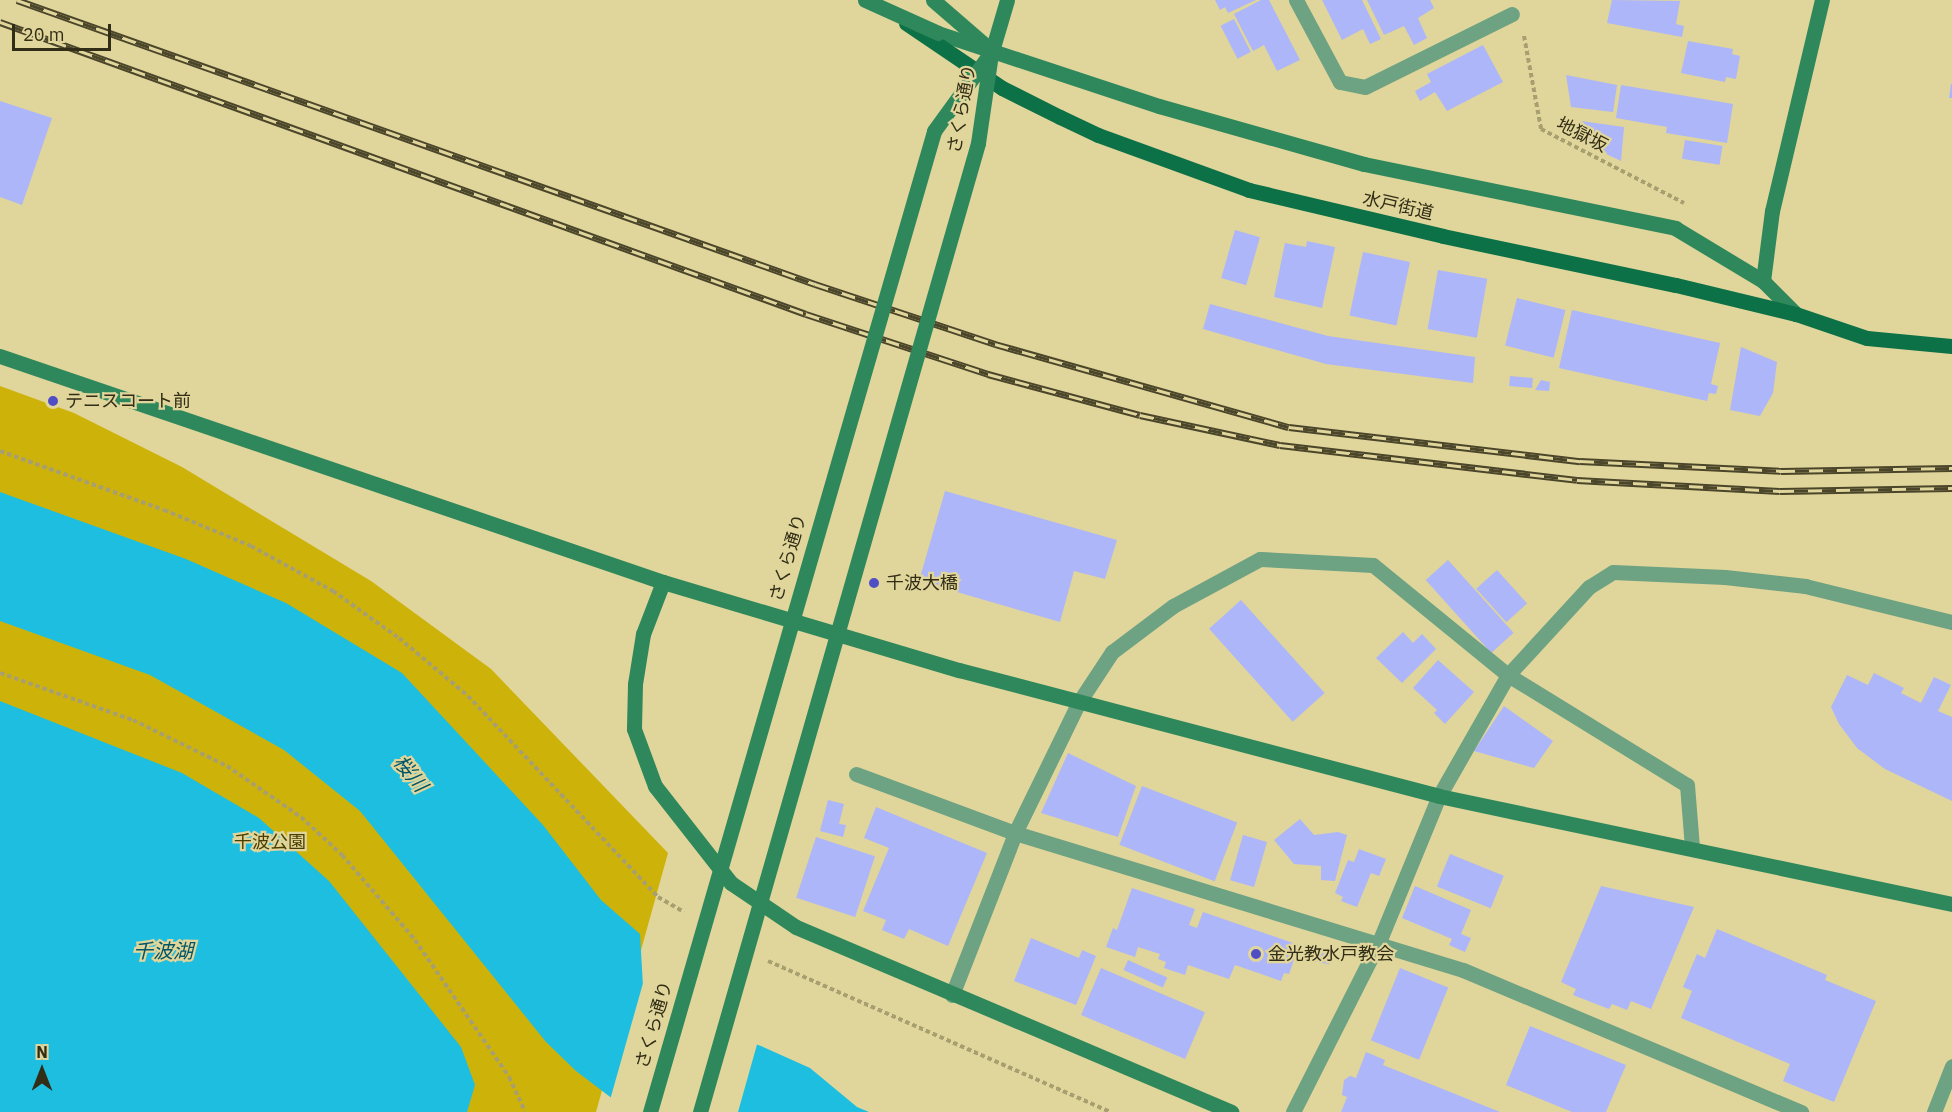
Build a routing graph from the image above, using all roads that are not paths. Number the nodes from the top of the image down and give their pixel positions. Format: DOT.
graph roads {
  1 [pos="865,0"];
  2 [pos="872,0"];
  3 [pos="933,0"];
  4 [pos="1007,0"];
  5 [pos="1296,0"];
  6 [pos="1822,0"];
  7 [pos="1512,14"];
  8 [pos="992,51"];
  9 [pos="1763,281"];
  10 [pos="1796,314"];
  11 [pos="1952,346"];
  12 [pos="0,356"];
  13 [pos="663,582"];
  14 [pos="1952,622"];
  15 [pos="1508,675"];
  16 [pos="1079,702"];
  17 [pos="856,774"];
  18 [pos="1439,796"];
  19 [pos="1015,833"];
  20 [pos="1692,847"];
  21 [pos="1952,904"];
  22 [pos="1379,942"];
  23 [pos="952,995"];
  24 [pos="1952,1066"];
  25 [pos="650,1112"];
  26 [pos="700,1112"];
  27 [pos="1231,1112"];
  28 [pos="1293,1112"];
  29 [pos="1801,1112"];
  30 [pos="1934,1112"];
  1 -- 8 [label="street, bridge"];
  2 -- 10 [label="main road, 水戸街道"];
  3 -- 8 [label="street"];
  4 -- 8 [label="street"];
  5 -- 7 [label="street"];
  6 -- 9 [label="street"];
  8 -- 9 [label="street"];
  8 -- 25 [label="street, さくら通り, bridge"];
  8 -- 26 [label="street, さくら通り, bridge"];
  9 -- 10 [label="street"];
  10 -- 11 [label="main road, 水戸街道"];
  12 -- 13 [label="street"];
  13 -- 16 [label="street"];
  13 -- 23 [label="street"];
  14 -- 15 [label="street"];
  15 -- 16 [label="street"];
  15 -- 18 [label="street"];
  15 -- 20 [label="street"];
  16 -- 18 [label="street"];
  16 -- 19 [label="street"];
  17 -- 19 [label="street"];
  18 -- 20 [label="street"];
  18 -- 22 [label="street"];
  19 -- 22 [label="street"];
  19 -- 23 [label="street"];
  20 -- 21 [label="street"];
  22 -- 28 [label="street"];
  22 -- 29 [label="street"];
  23 -- 27 [label="street"];
  24 -- 30 [label="street"];
}
